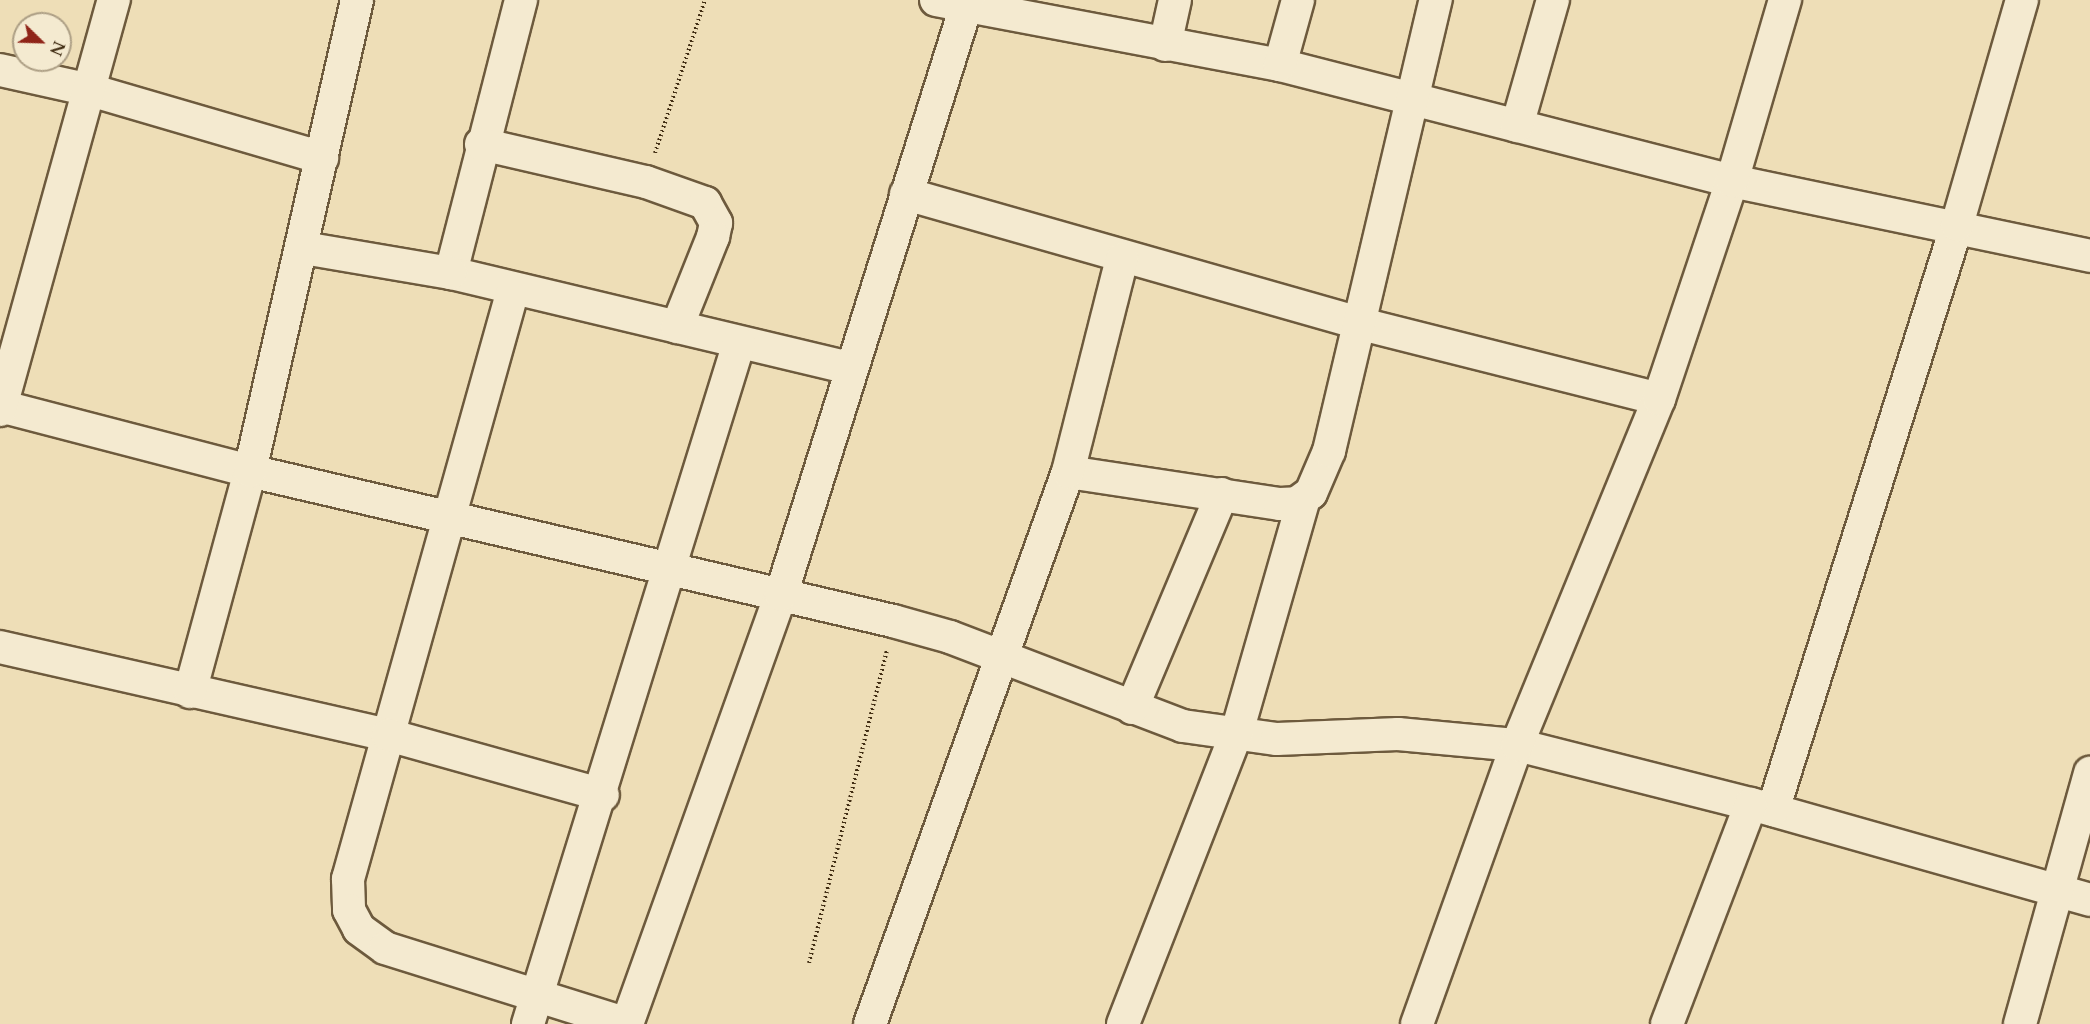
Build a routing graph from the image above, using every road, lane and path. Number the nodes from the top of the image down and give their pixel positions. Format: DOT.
graph roads {
  1 [pos="114,0"];
  2 [pos="357,0"];
  3 [pos="521,0"];
  4 [pos="705,0"];
  5 [pos="936,0"];
  6 [pos="1175,0"];
  7 [pos="1298,0"];
  8 [pos="1436,0"];
  9 [pos="1553,0"];
  10 [pos="1785,0"];
  11 [pos="2022,0"];
  12 [pos="967,4"];
  13 [pos="1165,45"];
  14 [pos="1280,65"];
  15 [pos="0,70"];
  16 [pos="90,90"];
  17 [pos="1412,100"];
  18 [pos="1516,126"];
  19 [pos="481,144"];
  20 [pos="322,158"];
  21 [pos="1732,181"];
  22 [pos="645,182"];
  23 [pos="906,194"];
  24 [pos="1957,225"];
  25 [pos="303,248"];
  26 [pos="2090,256"];
  27 [pos="1122,259"];
  28 [pos="451,273"];
  29 [pos="513,290"];
  30 [pos="1361,324"];
  31 [pos="677,327"];
  32 [pos="739,343"];
  33 [pos="849,369"];
  34 [pos="1659,399"];
  35 [pos="0,407"];
  36 [pos="250,471"];
  37 [pos="1068,472"];
  38 [pos="1222,494"];
  39 [pos="1304,499"];
  40 [pos="446,518"];
  41 [pos="666,571"];
  42 [pos="781,595"];
  43 [pos="893,621"];
  44 [pos="0,646"];
  45 [pos="1004,658"];
  46 [pos="190,692"];
  47 [pos="1132,708"];
  48 [pos="1237,732"];
  49 [pos="388,735"];
  50 [pos="1517,746"];
  51 [pos="2090,773"];
  52 [pos="603,795"];
  53 [pos="1762,807"];
  54 [pos="2054,891"];
  55 [pos="2090,900"];
  56 [pos="809,963"];
  57 [pos="537,992"];
  58 [pos="528,1024"];
  59 [pos="627,1024"];
  60 [pos="870,1024"];
  61 [pos="1123,1024"];
  62 [pos="1417,1024"];
  63 [pos="1667,1024"];
  64 [pos="2020,1024"];
  1 -- 16 [label="street"];
  2 -- 20 [label="street"];
  3 -- 19 [label="street"];
  4 -- 22 [label="path"];
  5 -- 12 [label="street"];
  6 -- 13 [label="street"];
  7 -- 14 [label="street"];
  8 -- 17 [label="street"];
  9 -- 18 [label="street"];
  10 -- 21 [label="street"];
  11 -- 24 [label="street"];
  12 -- 13 [label="street"];
  12 -- 23 [label="street"];
  13 -- 14 [label="street"];
  14 -- 17 [label="street"];
  15 -- 16 [label="street"];
  16 -- 20 [label="street"];
  16 -- 35 [label="street"];
  17 -- 18 [label="street"];
  17 -- 30 [label="street"];
  18 -- 21 [label="street"];
  19 -- 22 [label="street"];
  19 -- 28 [label="street"];
  20 -- 25 [label="street"];
  21 -- 24 [label="street"];
  21 -- 34 [label="street"];
  22 -- 31 [label="street"];
  23 -- 27 [label="street"];
  23 -- 33 [label="street"];
  24 -- 26 [label="street"];
  24 -- 53 [label="street"];
  25 -- 28 [label="street"];
  25 -- 36 [label="street"];
  27 -- 30 [label="street"];
  27 -- 37 [label="street"];
  28 -- 29 [label="street"];
  29 -- 31 [label="street"];
  29 -- 40 [label="street"];
  30 -- 34 [label="street"];
  30 -- 39 [label="street"];
  31 -- 32 [label="street"];
  32 -- 33 [label="street"];
  32 -- 41 [label="street"];
  33 -- 42 [label="street"];
  34 -- 50 [label="street"];
  35 -- 36 [label="street"];
  36 -- 40 [label="street"];
  36 -- 46 [label="street"];
  37 -- 38 [label="street"];
  37 -- 45 [label="street"];
  38 -- 39 [label="street"];
  38 -- 47 [label="street"];
  39 -- 48 [label="street"];
  40 -- 41 [label="street"];
  40 -- 49 [label="street"];
  41 -- 42 [label="street"];
  41 -- 52 [label="street"];
  42 -- 43 [label="street"];
  42 -- 59 [label="street"];
  43 -- 45 [label="street"];
  43 -- 56 [label="path"];
  44 -- 46 [label="street"];
  45 -- 47 [label="street"];
  45 -- 60 [label="street"];
  46 -- 49 [label="street"];
  47 -- 48 [label="street"];
  48 -- 50 [label="street"];
  48 -- 61 [label="street"];
  49 -- 52 [label="street"];
  49 -- 57 [label="street"];
  50 -- 53 [label="street"];
  50 -- 62 [label="street"];
  51 -- 54 [label="street"];
  52 -- 57 [label="street"];
  53 -- 54 [label="street"];
  53 -- 63 [label="street"];
  54 -- 55 [label="street"];
  54 -- 64 [label="street"];
  57 -- 58 [label="street"];
  57 -- 59 [label="street"];
}
